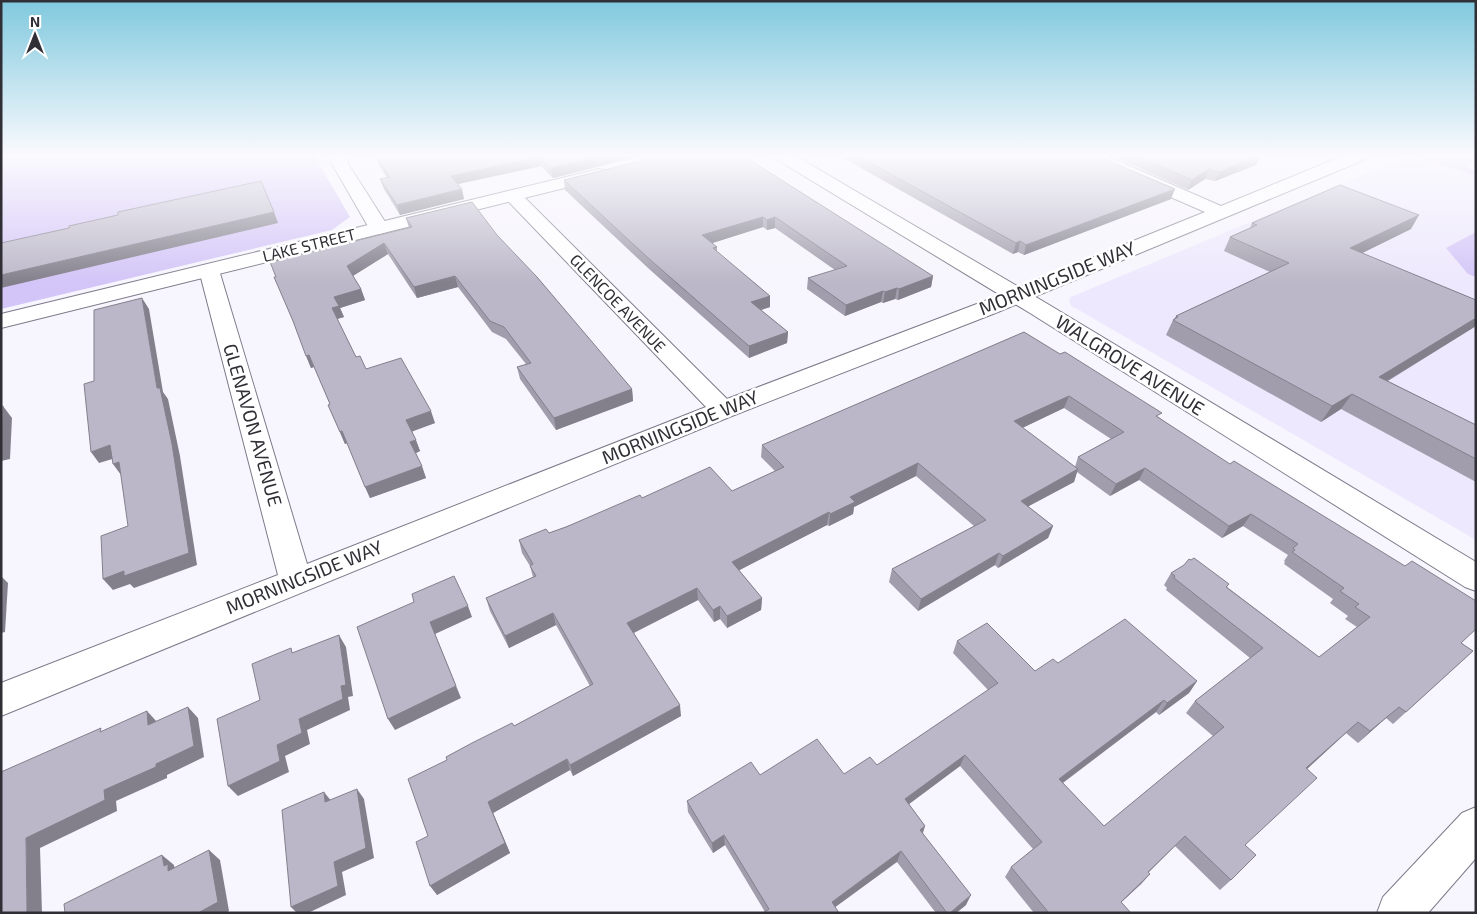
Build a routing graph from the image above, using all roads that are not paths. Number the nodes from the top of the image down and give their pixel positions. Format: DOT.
graph roads {
  1 [pos="361,198"];
  2 [pos="506,198"];
  3 [pos="515,198"];
  4 [pos="853,198"];
  5 [pos="1187,198"];
  6 [pos="1255,198"];
  7 [pos="1220,212"];
  8 [pos="379,228"];
  9 [pos="209,270"];
  10 [pos="1016,295"];
  11 [pos="1,321"];
  12 [pos="722,410"];
  13 [pos="1476,578"];
  14 [pos="294,581"];
  15 [pos="1,700"];
  16 [pos="1476,828"];
  17 [pos="1399,913"];
  1 -- 8 [label="street"];
  2 -- 8 [label="street, LAKE STREET"];
  3 -- 12 [label="street, GLENCOE AVENUE"];
  4 -- 10 [label="street, WALGROVE AVENUE"];
  5 -- 7 [label="street"];
  6 -- 7 [label="street, MORNINGSIDE WAY"];
  7 -- 10 [label="street, MORNINGSIDE WAY"];
  8 -- 9 [label="street, LAKE STREET"];
  9 -- 11 [label="street, LAKE STREET"];
  9 -- 14 [label="street, GLENAVON AVENUE"];
  10 -- 12 [label="street, MORNINGSIDE WAY"];
  10 -- 13 [label="street, WALGROVE AVENUE"];
  12 -- 14 [label="street, MORNINGSIDE WAY"];
  14 -- 15 [label="street, MORNINGSIDE WAY"];
  16 -- 17 [label="street"];
}
